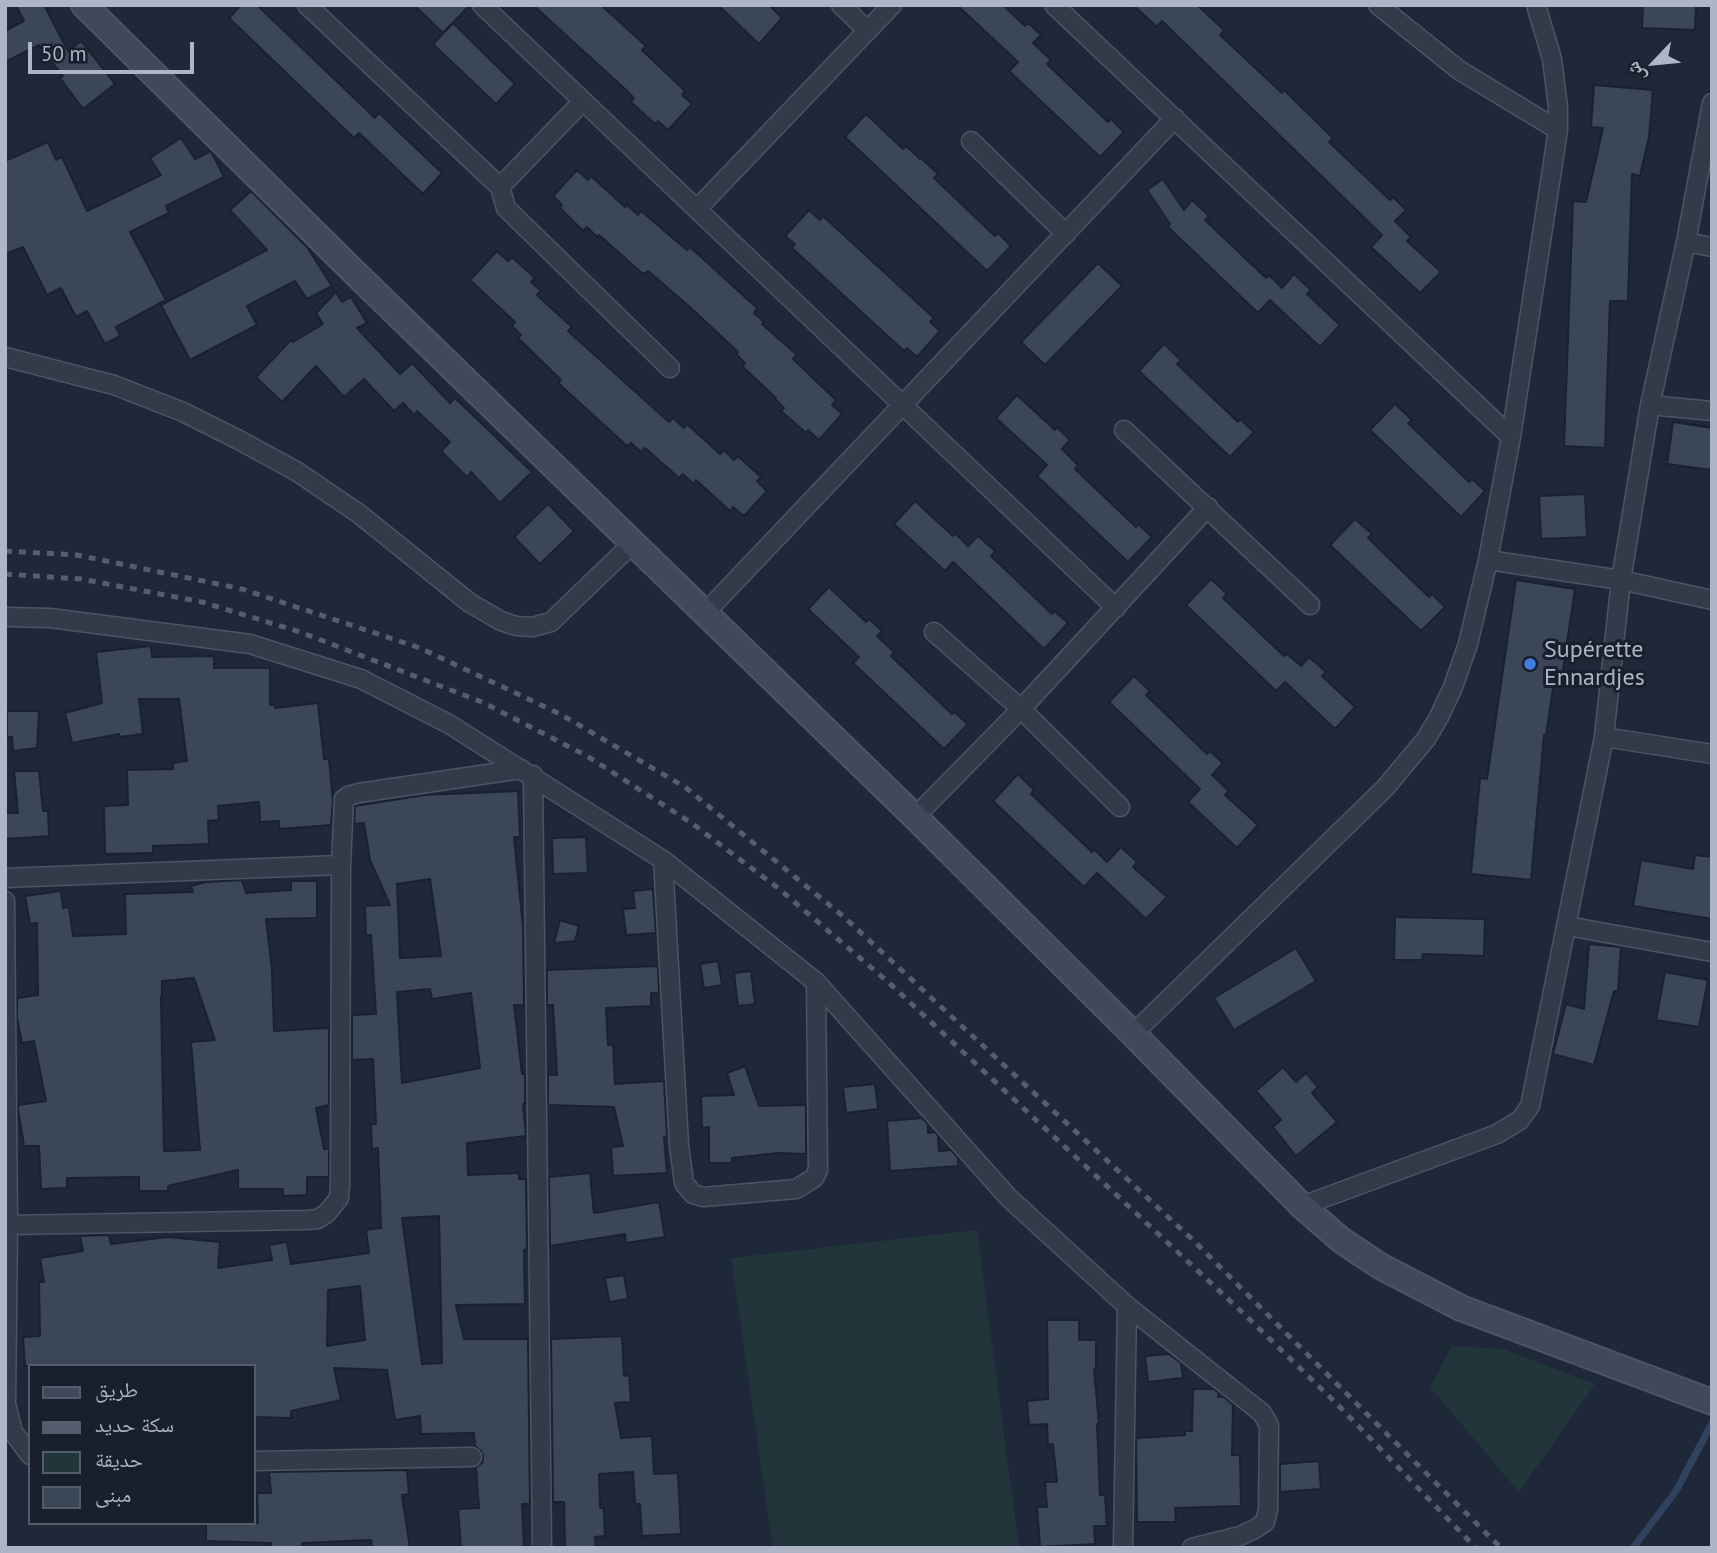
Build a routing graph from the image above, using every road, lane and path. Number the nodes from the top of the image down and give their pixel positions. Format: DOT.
graph roads {
  1 [pos="84,5"];
  2 [pos="307,5"];
  3 [pos="482,5"];
  4 [pos="841,5"];
  5 [pos="892,5"];
  6 [pos="1054,5"];
  7 [pos="1378,5"];
  8 [pos="1536,5"];
  9 [pos="867,30"];
  10 [pos="583,101"];
  11 [pos="1712,103"];
  12 [pos="1175,118"];
  13 [pos="1558,130"];
  14 [pos="971,141"];
  15 [pos="500,187"];
  16 [pos="697,209"];
  17 [pos="1066,234"];
  18 [pos="1686,242"];
  19 [pos="1712,247"];
  20 [pos="5,357"];
  21 [pos="670,368"];
  22 [pos="904,405"];
  23 [pos="1650,405"];
  24 [pos="1712,411"];
  25 [pos="1124,430"];
  26 [pos="1511,437"];
  27 [pos="1208,507"];
  28 [pos="633,543"];
  29 [pos="1488,560"];
  30 [pos="1621,580"];
  31 [pos="1712,600"];
  32 [pos="1310,605"];
  33 [pos="1116,608"];
  34 [pos="705,613"];
  35 [pos="5,617"];
  36 [pos="934,632"];
  37 [pos="1021,709"];
  38 [pos="1604,737"];
  39 [pos="1712,754"];
  40 [pos="527,772"];
  41 [pos="1121,807"];
  42 [pos="915,817"];
  43 [pos="663,860"];
  44 [pos="341,865"];
  45 [pos="5,878"];
  46 [pos="5,901"];
  47 [pos="1567,926"];
  48 [pos="1712,951"];
  49 [pos="816,982"];
  50 [pos="1133,1034"];
  51 [pos="1303,1206"];
  52 [pos="8,1224"];
  53 [pos="1127,1306"];
  54 [pos="1712,1402"];
  55 [pos="28,1452"];
  56 [pos="472,1457"];
  57 [pos="256,1461"];
  58 [pos="542,1548"];
  59 [pos="1123,1548"];
  60 [pos="1192,1548"];
  1 -- 28 [label="main road"];
  2 -- 15 [label="street"];
  3 -- 10 [label="street"];
  4 -- 9 [label="street"];
  5 -- 9 [label="street"];
  6 -- 12 [label="street"];
  7 -- 13 [label="street"];
  8 -- 13 [label="street"];
  9 -- 16 [label="street"];
  10 -- 15 [label="street"];
  10 -- 16 [label="street"];
  11 -- 18 [label="street"];
  12 -- 17 [label="street"];
  12 -- 26 [label="street"];
  13 -- 26 [label="street"];
  14 -- 17 [label="street"];
  15 -- 21 [label="street"];
  16 -- 22 [label="street"];
  17 -- 22 [label="street"];
  18 -- 19 [label="street"];
  18 -- 23 [label="street"];
  20 -- 28 [label="street"];
  22 -- 33 [label="street"];
  22 -- 34 [label="street"];
  23 -- 24 [label="street"];
  23 -- 30 [label="street"];
  25 -- 27 [label="street"];
  26 -- 29 [label="street"];
  27 -- 32 [label="street"];
  27 -- 33 [label="street"];
  28 -- 34 [label="main road"];
  29 -- 30 [label="street"];
  29 -- 50 [label="street"];
  30 -- 31 [label="street"];
  30 -- 38 [label="street"];
  33 -- 37 [label="street"];
  34 -- 42 [label="main road"];
  35 -- 40 [label="street"];
  36 -- 37 [label="street"];
  37 -- 41 [label="street"];
  37 -- 42 [label="street"];
  38 -- 39 [label="street"];
  38 -- 47 [label="street"];
  40 -- 43 [label="street"];
  40 -- 44 [label="street"];
  40 -- 58 [label="street"];
  42 -- 50 [label="main road"];
  43 -- 49 [label="street"];
  43 -- 49 [label="street"];
  44 -- 45 [label="street"];
  44 -- 52 [label="street"];
  46 -- 52 [label="street"];
  47 -- 48 [label="street"];
  47 -- 51 [label="street"];
  49 -- 53 [label="street"];
  50 -- 51 [label="main road"];
  51 -- 54 [label="main road"];
  52 -- 55 [label="street"];
  53 -- 59 [label="street"];
  53 -- 60 [label="street"];
  56 -- 57 [label="street"];
}
